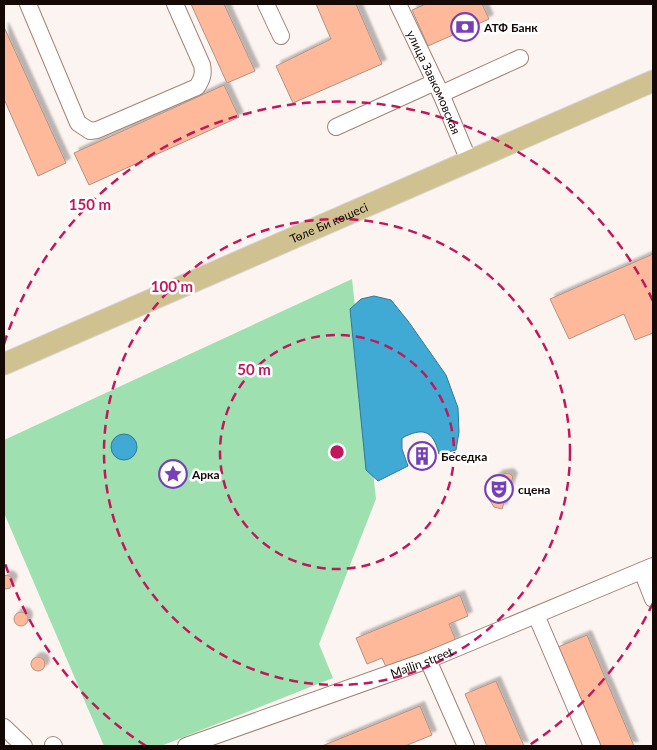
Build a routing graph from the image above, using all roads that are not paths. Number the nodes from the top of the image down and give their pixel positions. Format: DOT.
graph roads {
  1 [pos="28,4"];
  2 [pos="175,4"];
  3 [pos="266,4"];
  4 [pos="398,4"];
  5 [pos="281,36"];
  6 [pos="520,58"];
  7 [pos="653,81"];
  8 [pos="438,88"];
  9 [pos="336,127"];
  10 [pos="469,161"];
  11 [pos="4,364"];
  12 [pos="648,569"];
  13 [pos="653,599"];
  14 [pos="536,616"];
  15 [pos="428,660"];
  16 [pos="4,727"];
  17 [pos="24,746"];
  18 [pos="186,746"];
  19 [pos="464,746"];
  20 [pos="592,746"];
  1 -- 2 [label="street"];
  3 -- 5 [label="street"];
  4 -- 8 [label="street, улица Завкомовская"];
  6 -- 8 [label="street"];
  7 -- 10 [label="main road, Төле Би көшесі"];
  8 -- 9 [label="street"];
  8 -- 10 [label="street, улица Завкомовская"];
  10 -- 11 [label="main road, Төле Би көшесі"];
  12 -- 13 [label="street"];
  12 -- 14 [label="street, Mailin street"];
  14 -- 15 [label="street, Mailin street"];
  14 -- 20 [label="street"];
  15 -- 18 [label="street, Mailin street"];
  15 -- 19 [label="street"];
  16 -- 17 [label="street"];
}
